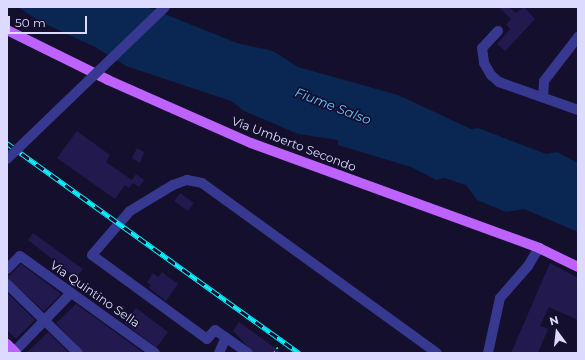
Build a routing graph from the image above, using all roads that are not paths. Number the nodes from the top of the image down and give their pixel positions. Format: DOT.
graph roads {
  1 [pos="165,7"];
  2 [pos="7,30"];
  3 [pos="498,31"];
  4 [pos="578,37"];
  5 [pos="543,97"];
  6 [pos="578,110"];
  7 [pos="7,159"];
  8 [pos="539,248"];
  9 [pos="578,267"];
  10 [pos="7,269"];
  11 [pos="7,284"];
  12 [pos="71,293"];
  13 [pos="45,321"];
  14 [pos="226,337"];
  15 [pos="7,344"];
  16 [pos="148,351"];
  17 [pos="14,352"];
  18 [pos="78,353"];
  19 [pos="219,353"];
  20 [pos="248,353"];
  21 [pos="437,353"];
  22 [pos="488,353"];
  1 -- 7 [label="street, bridge"];
  2 -- 8 [label="main road, Via Umberto Secondo"];
  3 -- 5 [label="street"];
  4 -- 5 [label="street"];
  5 -- 6 [label="street"];
  8 -- 9 [label="main road, Via Umberto Secondo"];
  8 -- 22 [label="street"];
  10 -- 12 [label="street, Via Quintino Sella"];
  11 -- 13 [label="street"];
  12 -- 13 [label="street"];
  12 -- 16 [label="street, Via Quintino Sella"];
  13 -- 17 [label="street"];
  13 -- 18 [label="street"];
  14 -- 19 [label="street"];
  14 -- 20 [label="street"];
  14 -- 21 [label="street"];
  15 -- 17 [label="main road"];
}
